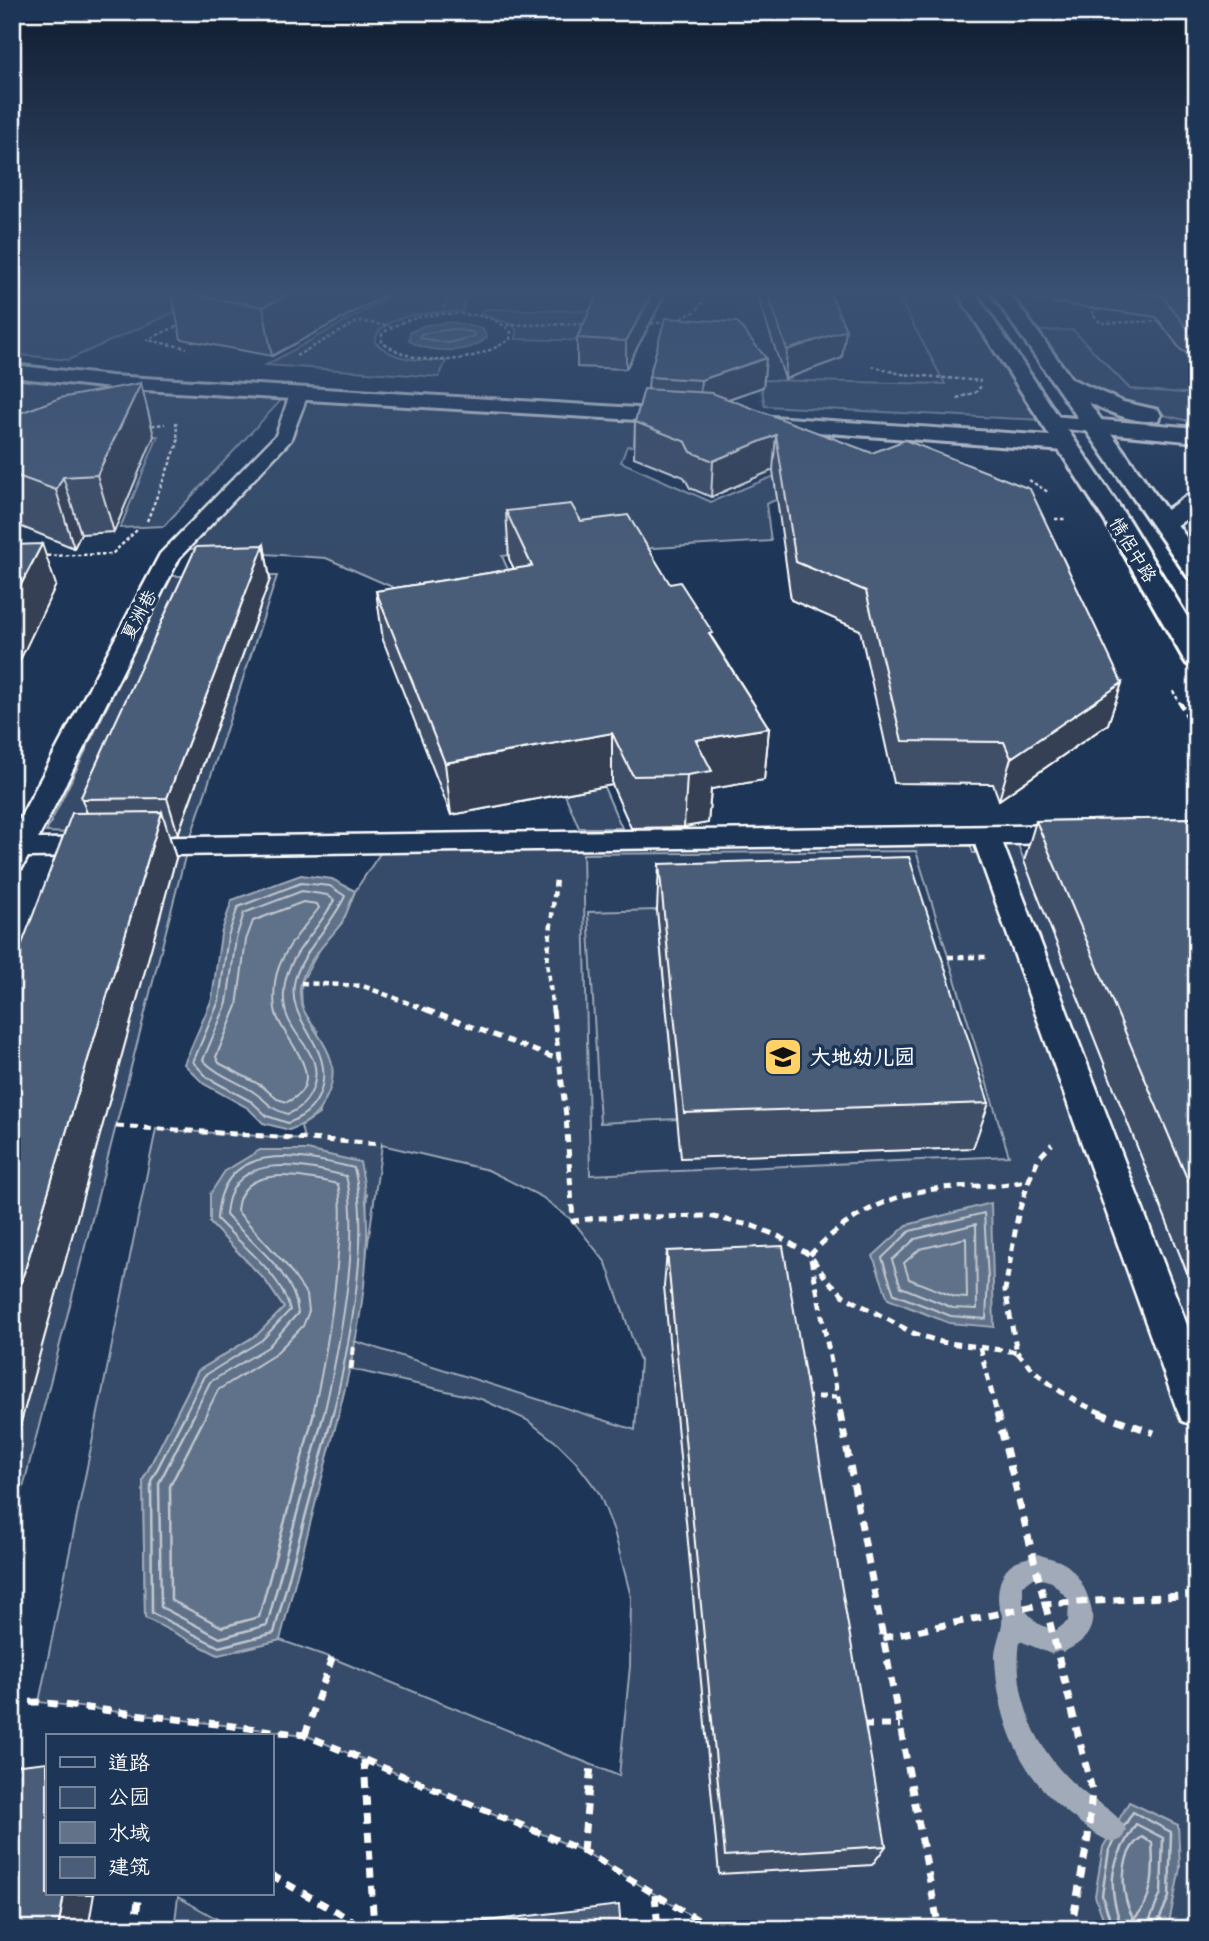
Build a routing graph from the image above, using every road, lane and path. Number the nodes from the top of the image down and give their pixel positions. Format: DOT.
graph roads {
  1 [pos="107,382"];
  2 [pos="275,382"];
  3 [pos="1008,382"];
  4 [pos="1024,382"];
  5 [pos="1065,382"];
  6 [pos="299,394"];
  7 [pos="713,412"];
  8 [pos="152,418"];
  9 [pos="178,422"];
  10 [pos="1197,425"];
  11 [pos="1096,426"];
  12 [pos="140,427"];
  13 [pos="1058,433"];
  14 [pos="1197,435"];
  15 [pos="1111,448"];
  16 [pos="1197,457"];
  17 [pos="1024,477"];
  18 [pos="1056,498"];
  19 [pos="1197,500"];
  20 [pos="1068,512"];
  21 [pos="1074,520"];
  22 [pos="1164,523"];
  23 [pos="37,556"];
  24 [pos="1197,571"];
  25 [pos="1197,658"];
  26 [pos="1170,686"];
  27 [pos="21,721"];
  28 [pos="12,725"];
  29 [pos="1197,733"];
  30 [pos="1099,833"];
  31 [pos="986,835"];
  32 [pos="559,841"];
  33 [pos="15,855"];
  34 [pos="301,983"];
  35 [pos="560,1060"];
  36 [pos="1090,1117"];
  37 [pos="116,1126"];
  38 [pos="382,1144"];
  39 [pos="1029,1180"];
  40 [pos="810,1255"];
  41 [pos="354,1341"];
  42 [pos="980,1347"];
  43 [pos="1017,1352"];
  44 [pos="351,1369"];
  45 [pos="795,1397"];
  46 [pos="837,1397"];
  47 [pos="1197,1407"];
  48 [pos="1162,1436"];
  49 [pos="1197,1595"];
  50 [pos="1044,1604"];
  51 [pos="883,1638"];
  52 [pos="332,1658"];
  53 [pos="12,1703"];
  54 [pos="900,1725"];
  55 [pos="849,1726"];
  56 [pos="306,1735"];
  57 [pos="365,1760"];
  58 [pos="591,1765"];
  59 [pos="583,1851"];
  60 [pos="273,1876"];
  61 [pos="655,1894"];
  62 [pos="139,1896"];
  63 [pos="134,1929"];
  64 [pos="367,1929"];
  65 [pos="374,1929"];
  66 [pos="657,1929"];
  67 [pos="713,1929"];
  68 [pos="939,1929"];
  69 [pos="1071,1929"];
  1 -- 6 [label="main road"];
  2 -- 7 [label="main road"];
  3 -- 4 [label="path"];
  4 -- 13 [label="main road, 情侣中路"];
  5 -- 10 [label="main road"];
  5 -- 11 [label="main road, 情侣中路"];
  6 -- 7 [label="main road"];
  6 -- 33 [label="lane, 夏洲巷"];
  7 -- 13 [label="main road"];
  7 -- 13 [label="main road"];
  8 -- 9 [label="path"];
  9 -- 12 [label="path"];
  9 -- 23 [label="path"];
  11 -- 13 [label="main road"];
  11 -- 14 [label="main road"];
  11 -- 15 [label="main road, 情侣中路"];
  13 -- 15 [label="main road"];
  13 -- 25 [label="main road, 情侣中路"];
  15 -- 16 [label="main road"];
  15 -- 22 [label="main road, 情侣中路"];
  17 -- 18 [label="path"];
  19 -- 22 [label="main road"];
  20 -- 21 [label="path"];
  22 -- 24 [label="main road, 情侣中路"];
  26 -- 29 [label="path"];
  27 -- 28 [label="path"];
  30 -- 31 [label="lane"];
  31 -- 32 [label="lane"];
  31 -- 36 [label="lane"];
  32 -- 33 [label="lane"];
  32 -- 35 [label="path"];
  34 -- 35 [label="path"];
  35 -- 40 [label="path"];
  36 -- 39 [label="path"];
  36 -- 47 [label="lane"];
  37 -- 38 [label="path"];
  39 -- 40 [label="path"];
  39 -- 43 [label="path"];
  40 -- 42 [label="path"];
  40 -- 46 [label="path"];
  41 -- 44 [label="path"];
  42 -- 43 [label="path"];
  42 -- 50 [label="path"];
  43 -- 48 [label="path"];
  45 -- 46 [label="path"];
  46 -- 51 [label="path"];
  49 -- 50 [label="path"];
  50 -- 51 [label="path"];
  50 -- 69 [label="path"];
  51 -- 54 [label="path"];
  52 -- 56 [label="path"];
  53 -- 56 [label="path"];
  54 -- 55 [label="path"];
  54 -- 68 [label="path"];
  56 -- 57 [label="path"];
  57 -- 59 [label="path"];
  57 -- 65 [label="path"];
  58 -- 59 [label="path"];
  59 -- 61 [label="path"];
  60 -- 64 [label="path"];
  61 -- 66 [label="path"];
  61 -- 67 [label="path"];
  62 -- 63 [label="path"];
}
